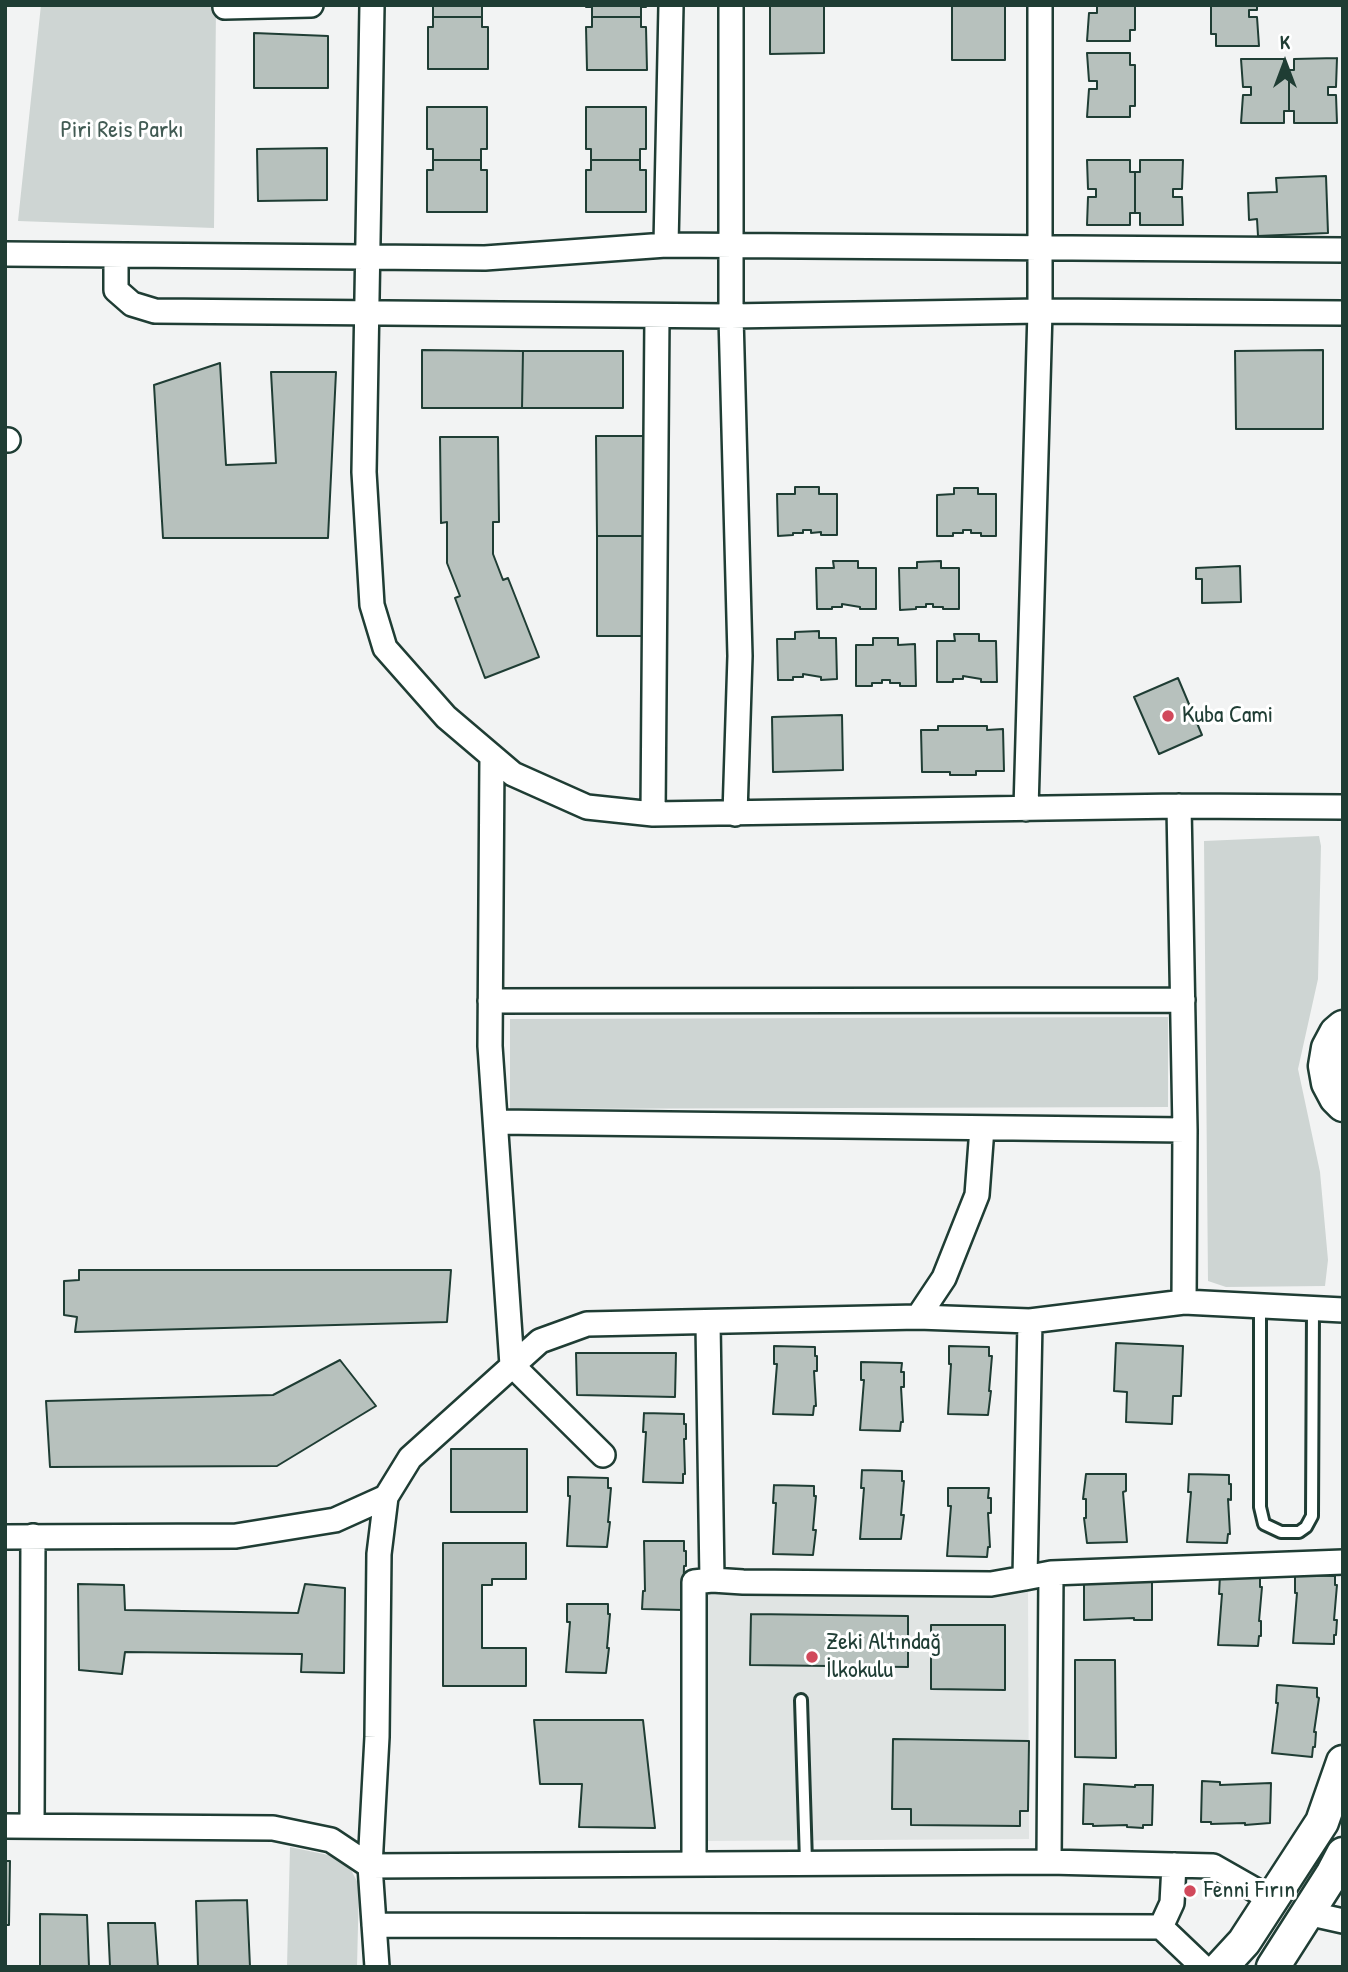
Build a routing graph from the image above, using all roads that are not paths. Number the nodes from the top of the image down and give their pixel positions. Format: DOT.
graph roads {
  1 [pos="311,5"];
  2 [pos="372,5"];
  3 [pos="671,5"];
  4 [pos="732,5"];
  5 [pos="1040,5"];
  6 [pos="225,7"];
  7 [pos="666,245"];
  8 [pos="732,245"];
  9 [pos="1039,247"];
  10 [pos="1343,250"];
  11 [pos="5,254"];
  12 [pos="116,255"];
  13 [pos="369,257"];
  14 [pos="1040,311"];
  15 [pos="367,312"];
  16 [pos="1343,313"];
  17 [pos="657,316"];
  18 [pos="731,316"];
  19 [pos="492,756"];
  20 [pos="1179,806"];
  21 [pos="1343,807"];
  22 [pos="1026,809"];
  23 [pos="653,814"];
  24 [pos="735,814"];
  25 [pos="1183,1000"];
  26 [pos="490,1001"];
  27 [pos="1340,1021"];
  28 [pos="1343,1105"];
  29 [pos="497,1122"];
  30 [pos="982,1128"];
  31 [pos="1185,1130"];
  32 [pos="1184,1302"];
  33 [pos="1260,1306"];
  34 [pos="1313,1309"];
  35 [pos="1343,1310"];
  36 [pos="918,1317"];
  37 [pos="1030,1321"];
  38 [pos="708,1323"];
  39 [pos="512,1365"];
  40 [pos="603,1455"];
  41 [pos="386,1497"];
  42 [pos="33,1536"];
  43 [pos="5,1537"];
  44 [pos="1343,1562"];
  45 [pos="1051,1573"];
  46 [pos="1026,1578"];
  47 [pos="712,1580"];
  48 [pos="801,1700"];
  49 [pos="1343,1762"];
  50 [pos="5,1826"];
  51 [pos="32,1826"];
  52 [pos="1343,1854"];
  53 [pos="806,1862"];
  54 [pos="1049,1862"];
  55 [pos="694,1863"];
  56 [pos="1174,1865"];
  57 [pos="370,1866"];
  58 [pos="1272,1899"];
  59 [pos="1307,1913"];
  60 [pos="1343,1921"];
  61 [pos="374,1925"];
  62 [pos="1161,1927"];
  63 [pos="377,1967"];
  64 [pos="1203,1967"];
  65 [pos="1221,1967"];
  66 [pos="1273,1967"];
  1 -- 6 [label="street"];
  2 -- 13 [label="street"];
  3 -- 7 [label="street"];
  4 -- 8 [label="street"];
  5 -- 9 [label="street"];
  7 -- 8 [label="street"];
  7 -- 13 [label="street"];
  8 -- 9 [label="street"];
  8 -- 18 [label="street"];
  9 -- 10 [label="street"];
  9 -- 14 [label="street"];
  11 -- 12 [label="street"];
  12 -- 13 [label="street"];
  12 -- 15 [label="street"];
  13 -- 15 [label="street"];
  14 -- 16 [label="street"];
  14 -- 18 [label="street"];
  14 -- 22 [label="street"];
  15 -- 17 [label="street"];
  15 -- 19 [label="street"];
  17 -- 18 [label="street"];
  17 -- 23 [label="street"];
  18 -- 24 [label="street"];
  19 -- 23 [label="street"];
  19 -- 26 [label="street"];
  20 -- 21 [label="street"];
  20 -- 22 [label="street"];
  20 -- 25 [label="street"];
  22 -- 24 [label="street"];
  23 -- 24 [label="street"];
  25 -- 26 [label="street"];
  25 -- 31 [label="street"];
  26 -- 29 [label="street"];
  27 -- 28 [label="main road"];
  29 -- 30 [label="street"];
  29 -- 39 [label="street"];
  30 -- 31 [label="street"];
  30 -- 36 [label="street"];
  31 -- 32 [label="street"];
  32 -- 33 [label="street"];
  32 -- 37 [label="street"];
  33 -- 34 [label="street"];
  33 -- 34 [label="lane"];
  34 -- 35 [label="street"];
  36 -- 37 [label="street"];
  36 -- 38 [label="street"];
  37 -- 46 [label="street"];
  38 -- 39 [label="street"];
  38 -- 47 [label="street"];
  39 -- 40 [label="street"];
  39 -- 41 [label="street"];
  41 -- 42 [label="street"];
  41 -- 57 [label="street"];
  42 -- 43 [label="street"];
  42 -- 51 [label="street"];
  44 -- 45 [label="street"];
  45 -- 46 [label="street"];
  45 -- 54 [label="street"];
  46 -- 47 [label="street"];
  47 -- 55 [label="street"];
  48 -- 53 [label="lane"];
  49 -- 58 [label="main road"];
  50 -- 51 [label="street"];
  51 -- 57 [label="street"];
  52 -- 59 [label="main road"];
  53 -- 54 [label="street"];
  53 -- 55 [label="street"];
  54 -- 56 [label="street"];
  55 -- 57 [label="street"];
  56 -- 58 [label="street"];
  56 -- 62 [label="street"];
  57 -- 61 [label="street"];
  58 -- 65 [label="main road"];
  59 -- 60 [label="street"];
  59 -- 66 [label="main road"];
  61 -- 62 [label="street"];
  61 -- 63 [label="street"];
  62 -- 64 [label="street"];
}
